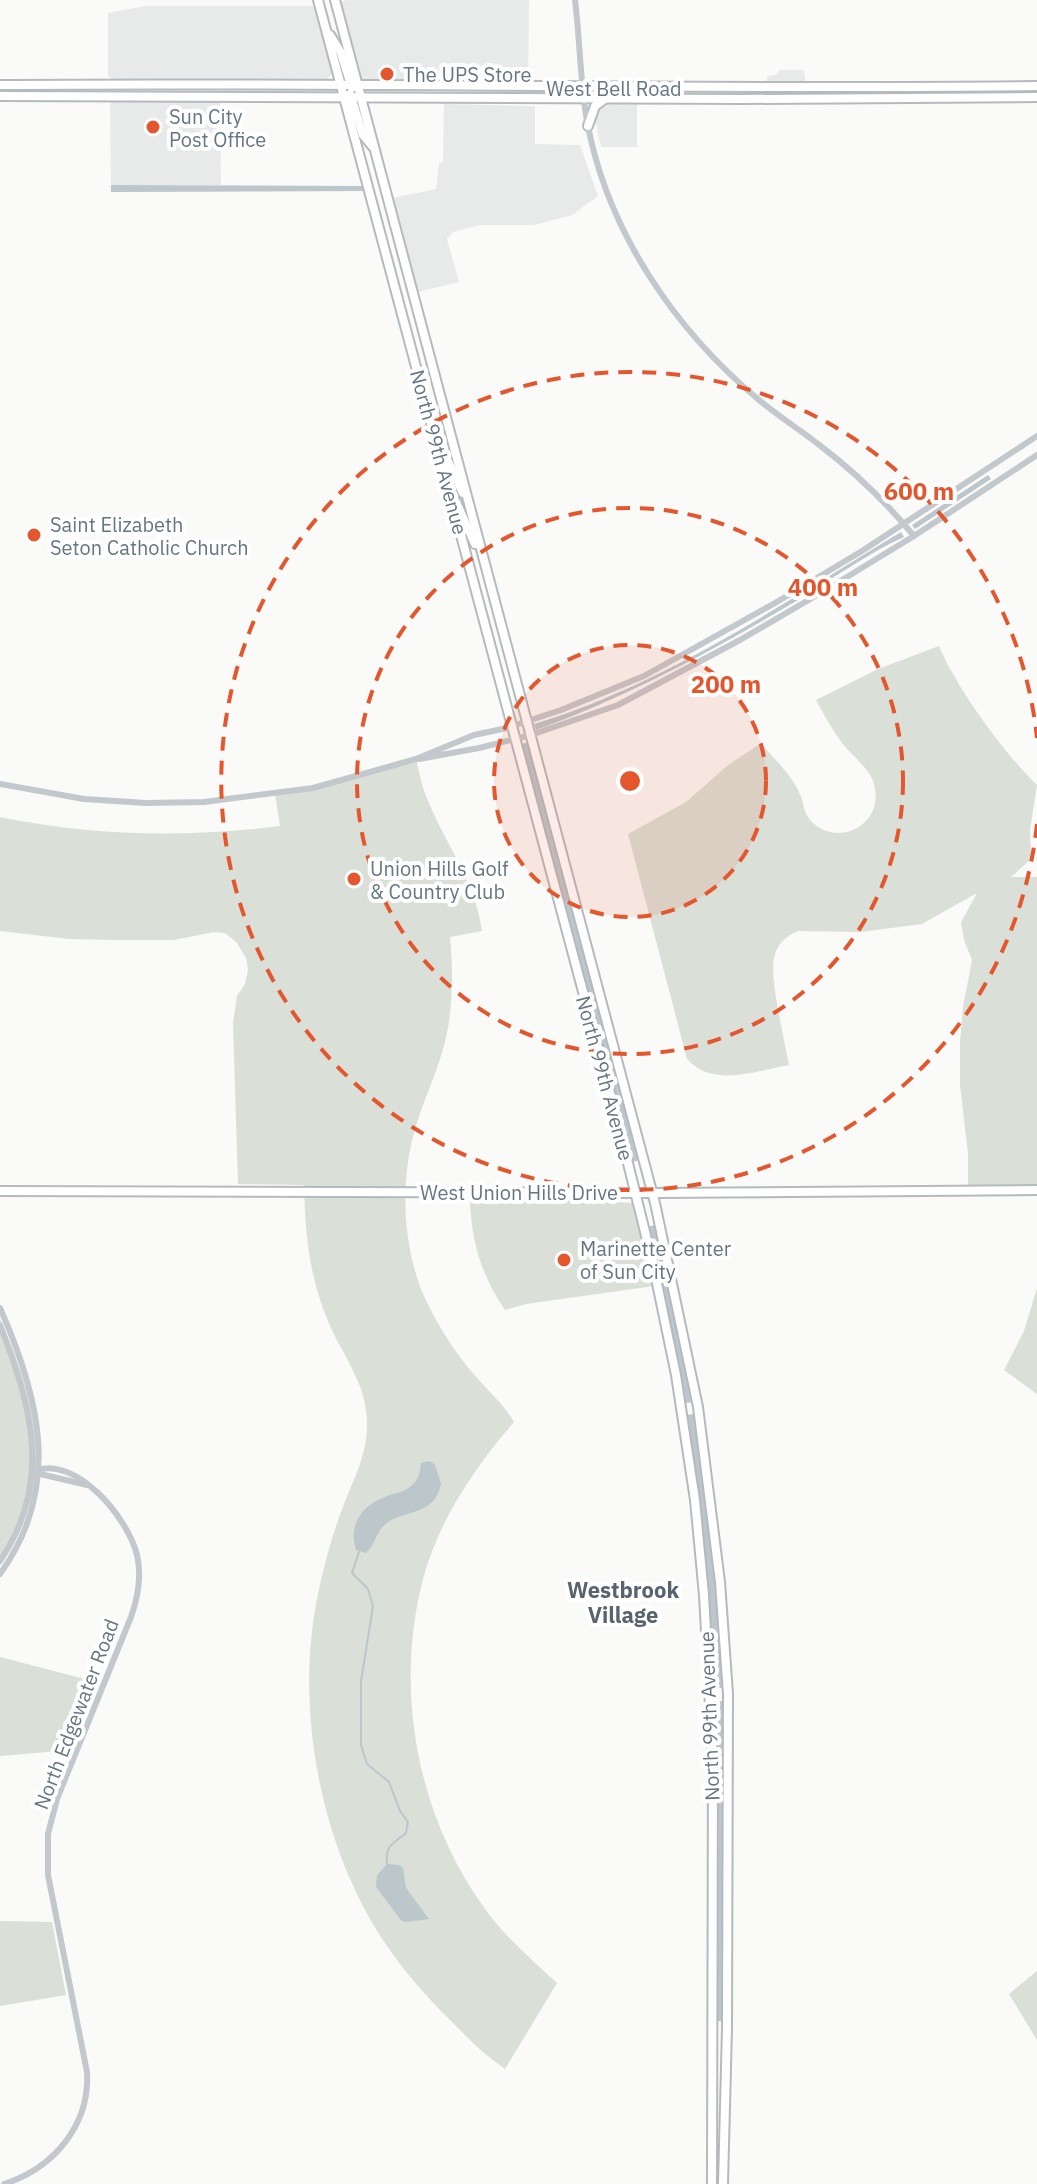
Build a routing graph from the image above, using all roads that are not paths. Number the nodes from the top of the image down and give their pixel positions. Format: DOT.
graph roads {
  1 [pos="318,0"];
  2 [pos="335,0"];
  3 [pos="575,0"];
  4 [pos="0,85"];
  5 [pos="350,85"];
  6 [pos="1037,86"];
  7 [pos="496,87"];
  8 [pos="583,88"];
  9 [pos="0,96"];
  10 [pos="352,97"];
  11 [pos="1037,97"];
  12 [pos="496,98"];
  13 [pos="584,98"];
  14 [pos="606,98"];
  15 [pos="588,126"];
  16 [pos="381,169"];
  17 [pos="365,173"];
  18 [pos="434,432"];
  19 [pos="1037,436"];
  20 [pos="1037,455"];
  21 [pos="467,496"];
  22 [pos="452,500"];
  23 [pos="904,524"];
  24 [pos="914,536"];
  25 [pos="485,567"];
  26 [pos="527,721"];
  27 [pos="512,726"];
  28 [pos="531,735"];
  29 [pos="515,739"];
  30 [pos="416,759"];
  31 [pos="0,784"];
  32 [pos="1037,1190"];
  33 [pos="0,1191"];
  34 [pos="635,1193"];
  35 [pos="652,1193"];
  36 [pos="0,1308"];
  37 [pos="0,1325"];
  38 [pos="37,1472"];
  39 [pos="0,1561"];
  40 [pos="0,1574"];
  41 [pos="4,2184"];
  42 [pos="712,2184"];
  43 [pos="723,2184"];
  1 -- 5 [label="main road, North 99th Avenue"];
  2 -- 5 [label="main road, North 99th Avenue"];
  3 -- 8 [label="street"];
  4 -- 5 [label="main road, West Bell Road"];
  5 -- 7 [label="main road, West Bell Road"];
  5 -- 10 [label="main road"];
  5 -- 10 [label="main road, North 99th Avenue"];
  6 -- 8 [label="main road, West Bell Road"];
  7 -- 8 [label="main road, West Bell Road"];
  7 -- 12 [label="main road"];
  8 -- 13 [label="street"];
  9 -- 10 [label="main road, West Bell Road"];
  10 -- 12 [label="main road, West Bell Road"];
  10 -- 16 [label="main road, North 99th Avenue"];
  10 -- 17 [label="main road, North 99th Avenue"];
  11 -- 14 [label="main road, West Bell Road"];
  12 -- 13 [label="main road, West Bell Road"];
  13 -- 14 [label="main road, West Bell Road"];
  13 -- 15 [label="street"];
  14 -- 15 [label="main road"];
  15 -- 23 [label="street"];
  16 -- 17 [label="main road"];
  16 -- 21 [label="main road, North 99th Avenue"];
  17 -- 18 [label="main road, North 99th Avenue"];
  18 -- 21 [label="main road"];
  18 -- 22 [label="main road, North 99th Avenue"];
  19 -- 23 [label="street"];
  20 -- 24 [label="street"];
  21 -- 25 [label="main road, North 99th Avenue"];
  22 -- 25 [label="main road"];
  22 -- 27 [label="main road, North 99th Avenue"];
  23 -- 24 [label="street"];
  23 -- 26 [label="street"];
  24 -- 28 [label="street"];
  25 -- 26 [label="main road, North 99th Avenue"];
  26 -- 27 [label="street"];
  26 -- 28 [label="main road, North 99th Avenue"];
  27 -- 29 [label="main road, North 99th Avenue"];
  27 -- 30 [label="street"];
  28 -- 29 [label="street"];
  28 -- 35 [label="main road, North 99th Avenue"];
  29 -- 30 [label="street"];
  29 -- 34 [label="main road, North 99th Avenue"];
  30 -- 31 [label="street"];
  32 -- 35 [label="main road, West Union Hills Drive"];
  33 -- 34 [label="main road, West Union Hills Drive"];
  34 -- 35 [label="main road, West Union Hills Drive"];
  34 -- 42 [label="main road, North 99th Avenue"];
  35 -- 43 [label="main road, North 99th Avenue"];
  36 -- 38 [label="street"];
  37 -- 38 [label="street"];
  38 -- 39 [label="street"];
  38 -- 40 [label="street"];
  38 -- 41 [label="street, North Edgewater Road"];
}
